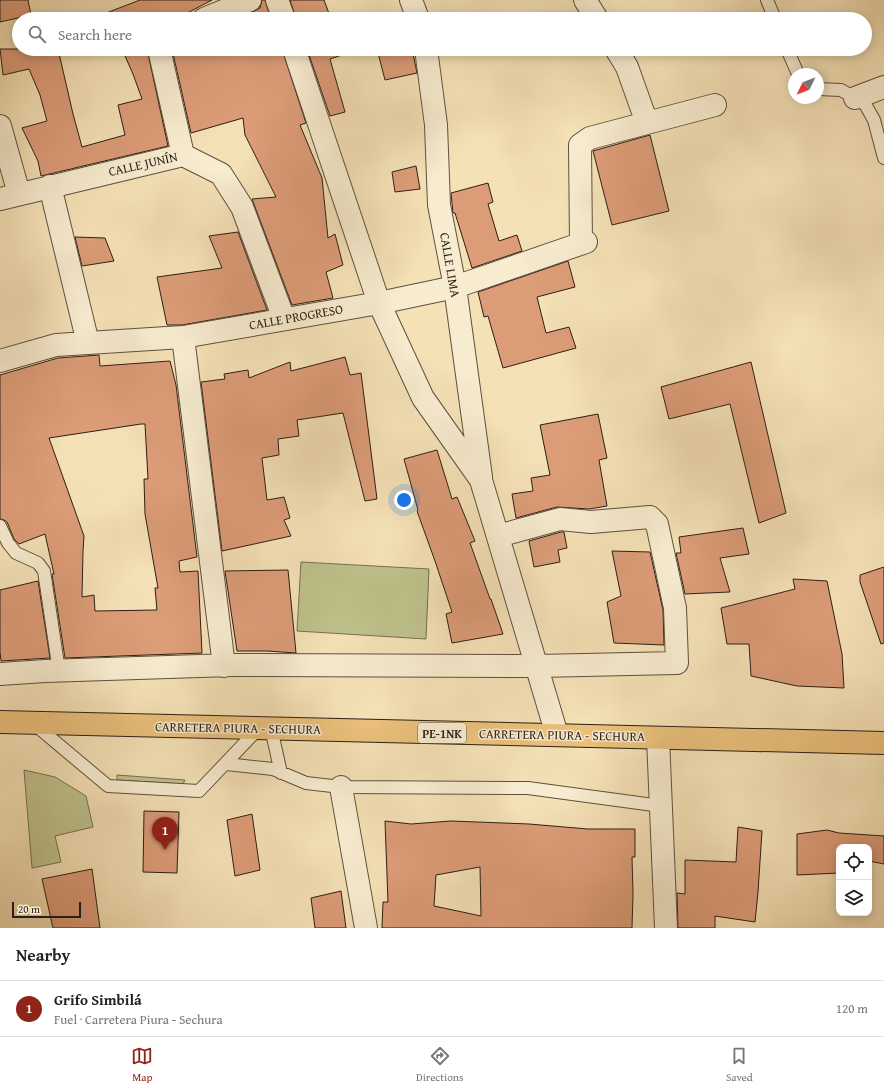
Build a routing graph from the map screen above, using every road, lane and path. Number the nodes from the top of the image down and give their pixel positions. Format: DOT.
graph roads {
  1 [pos="250,0"];
  2 [pos="277,0"];
  3 [pos="411,0"];
  4 [pos="585,0"];
  5 [pos="767,0"];
  6 [pos="221,12"];
  7 [pos="281,12"];
  8 [pos="415,12"];
  9 [pos="593,12"];
  10 [pos="772,12"];
  11 [pos="161,56"];
  12 [pos="296,56"];
  13 [pos="427,56"];
  14 [pos="620,56"];
  15 [pos="790,56"];
  16 [pos="795,68"];
  17 [pos="884,87"];
  18 [pos="824,89"];
  19 [pos="854,98"];
  20 [pos="715,105"];
  21 [pos="648,123"];
  22 [pos="0,126"];
  23 [pos="183,155"];
  24 [pos="884,158"];
  25 [pos="50,186"];
  26 [pos="9,196"];
  27 [pos="455,286"];
  28 [pos="379,302"];
  29 [pos="284,319"];
  30 [pos="183,337"];
  31 [pos="88,343"];
  32 [pos="0,361"];
  33 [pos="481,480"];
  34 [pos="0,526"];
  35 [pos="498,536"];
  36 [pos="224,666"];
  37 [pos="537,666"];
  38 [pos="59,671"];
  39 [pos="0,674"];
  40 [pos="0,722"];
  41 [pos="32,723"];
  42 [pos="265,728"];
  43 [pos="557,735"];
  44 [pos="658,738"];
  45 [pos="884,743"];
  46 [pos="226,764"];
  47 [pos="281,773"];
  48 [pos="341,787"];
  49 [pos="661,806"];
  50 [pos="366,928"];
  51 [pos="666,928"];
  1 -- 6 [label="street"];
  2 -- 7 [label="street"];
  3 -- 8 [label="street"];
  4 -- 9 [label="street"];
  5 -- 10 [label="lane"];
  11 -- 23 [label="street"];
  12 -- 28 [label="street"];
  13 -- 27 [label="street, CALLE LIMA"];
  14 -- 21 [label="street"];
  15 -- 16 [label="lane"];
  17 -- 19 [label="street"];
  18 -- 19 [label="lane"];
  19 -- 24 [label="lane"];
  20 -- 21 [label="street"];
  21 -- 27 [label="street, CALLE PROGRESO"];
  22 -- 26 [label="street"];
  23 -- 25 [label="street, CALLE JUNÍN"];
  23 -- 29 [label="street, CALLE JUNÍN"];
  25 -- 26 [label="street, CALLE JUNÍN"];
  25 -- 31 [label="street"];
  27 -- 28 [label="street, CALLE PROGRESO"];
  27 -- 33 [label="street, CALLE LIMA"];
  28 -- 29 [label="street, CALLE PROGRESO"];
  28 -- 33 [label="street"];
  29 -- 30 [label="street, CALLE PROGRESO"];
  30 -- 31 [label="street, CALLE PROGRESO"];
  30 -- 36 [label="street"];
  31 -- 32 [label="street, CALLE PROGRESO"];
  33 -- 35 [label="street"];
  34 -- 38 [label="lane"];
  35 -- 37 [label="street"];
  35 -- 37 [label="street"];
  36 -- 37 [label="street"];
  36 -- 38 [label="street"];
  37 -- 43 [label="street"];
  38 -- 39 [label="street"];
  40 -- 41 [label="main road, CARRETERA PIURA - SECHURA / PE-1NK"];
  41 -- 42 [label="main road, CARRETERA PIURA - SECHURA / PE-1NK"];
  41 -- 46 [label="lane"];
  42 -- 43 [label="main road, CARRETERA PIURA - SECHURA / PE-1NK"];
  42 -- 46 [label="lane"];
  42 -- 47 [label="lane"];
  43 -- 44 [label="main road, CARRETERA PIURA - SECHURA / PE-1NK"];
  44 -- 45 [label="main road, CARRETERA PIURA - SECHURA / PE-1NK"];
  44 -- 49 [label="street"];
  46 -- 47 [label="lane"];
  47 -- 48 [label="lane"];
  48 -- 49 [label="lane"];
  48 -- 50 [label="street"];
  49 -- 51 [label="street"];
}
